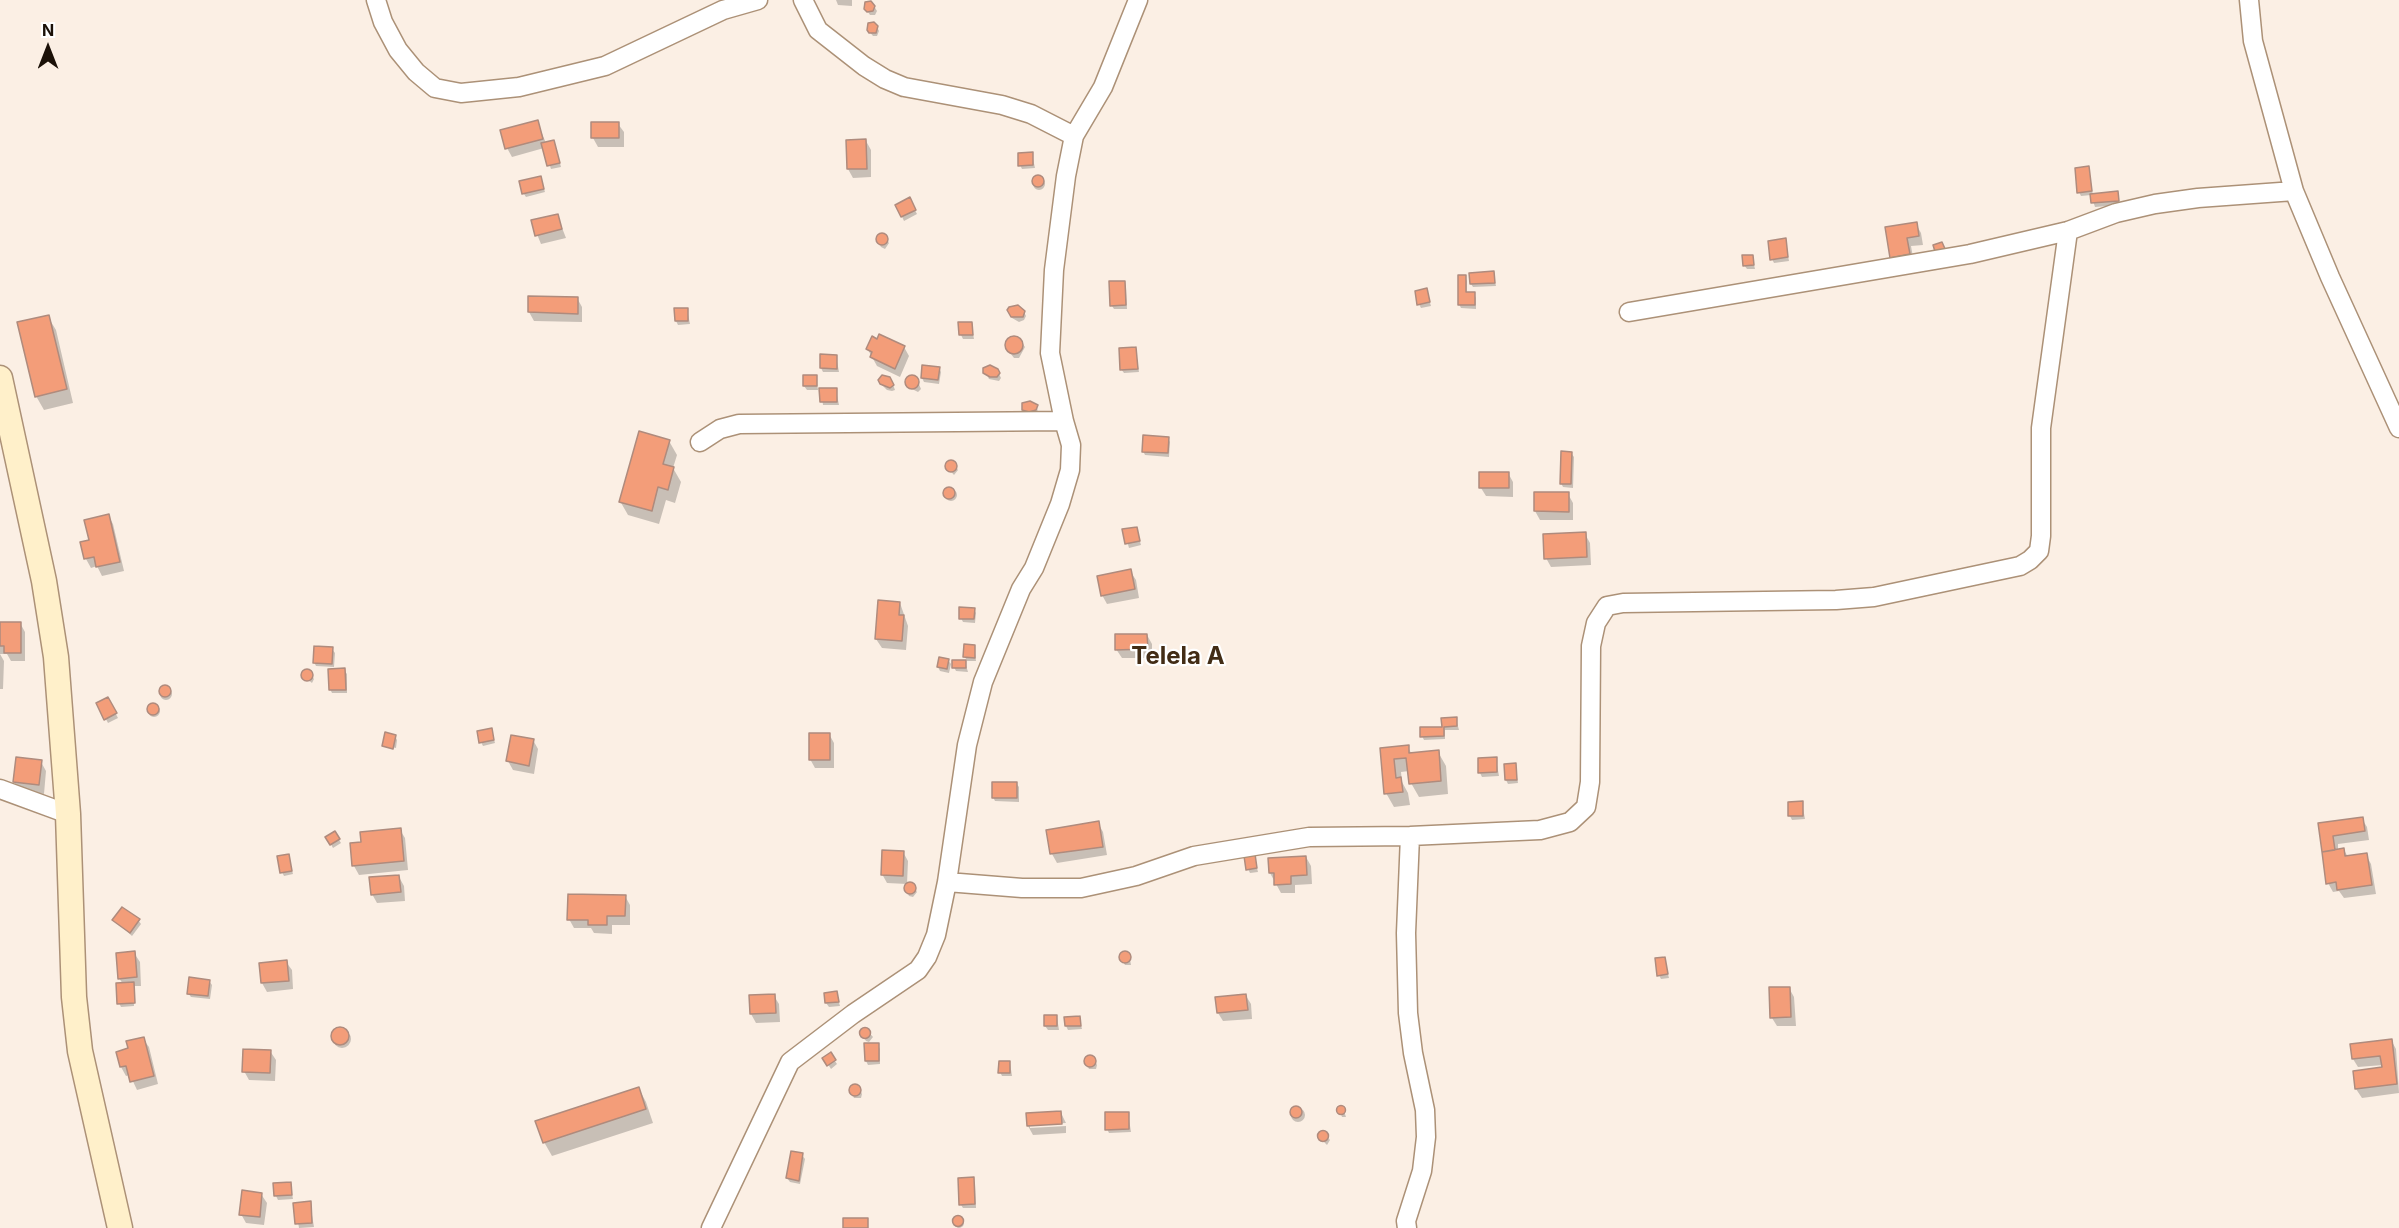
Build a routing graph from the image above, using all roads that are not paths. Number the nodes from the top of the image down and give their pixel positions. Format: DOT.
graph roads {
  1 [pos="376,0"];
  2 [pos="758,0"];
  3 [pos="803,0"];
  4 [pos="1138,0"];
  5 [pos="2249,0"];
  6 [pos="1074,136"];
  7 [pos="2294,191"];
  8 [pos="2068,231"];
  9 [pos="1629,312"];
  10 [pos="0,378"];
  11 [pos="1064,421"];
  12 [pos="2399,428"];
  13 [pos="700,442"];
  14 [pos="0,789"];
  15 [pos="68,814"];
  16 [pos="1410,836"];
  17 [pos="947,882"];
  18 [pos="120,1228"];
  19 [pos="711,1228"];
  20 [pos="1407,1228"];
  1 -- 2 [label="street"];
  3 -- 6 [label="street"];
  4 -- 6 [label="street"];
  5 -- 7 [label="street"];
  6 -- 11 [label="street"];
  7 -- 8 [label="street"];
  7 -- 12 [label="street"];
  8 -- 9 [label="street"];
  8 -- 16 [label="street"];
  10 -- 15 [label="street"];
  11 -- 13 [label="street"];
  11 -- 17 [label="street"];
  14 -- 15 [label="street"];
  15 -- 18 [label="street"];
  16 -- 17 [label="street"];
  16 -- 20 [label="street"];
  17 -- 19 [label="street"];
}
